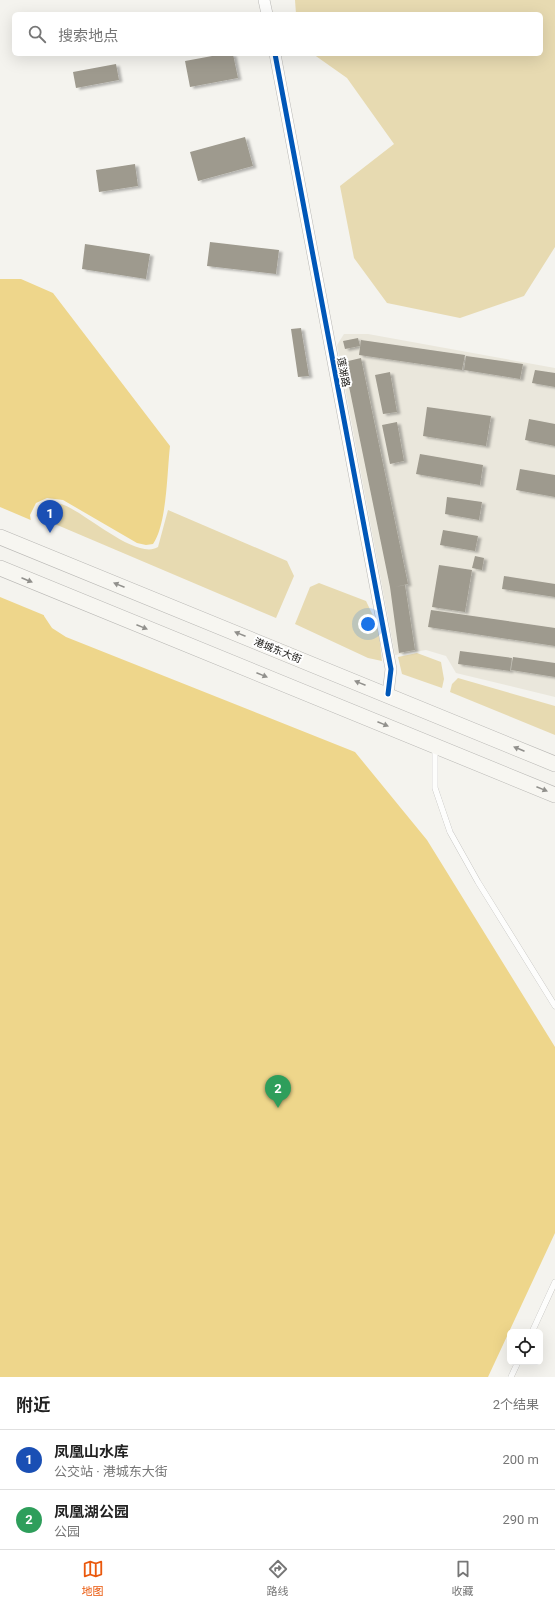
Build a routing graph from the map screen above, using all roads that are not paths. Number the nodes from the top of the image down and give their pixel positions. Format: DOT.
graph roads {
  1 [pos="264,0"];
  2 [pos="267,12"];
  3 [pos="275,56"];
  4 [pos="0,537"];
  5 [pos="0,568"];
  6 [pos="388,694"];
  7 [pos="435,746"];
  8 [pos="555,764"];
  9 [pos="555,795"];
  10 [pos="555,1006"];
  11 [pos="555,1282"];
  12 [pos="533,1329"];
  13 [pos="517,1365"];
  14 [pos="511,1377"];
  1 -- 2 [label="street"];
  3 -- 6 [label="street, 莲湖路"];
  6 -- 4 [label="main road, 港城东大街, one-way"];
  5 -- 7 [label="main road, one-way"];
  8 -- 6 [label="main road, 港城东大街, one-way"];
  7 -- 9 [label="main road, one-way"];
  7 -- 10 [label="lane"];
  11 -- 12 [label="lane"];
  13 -- 14 [label="lane"];
}
